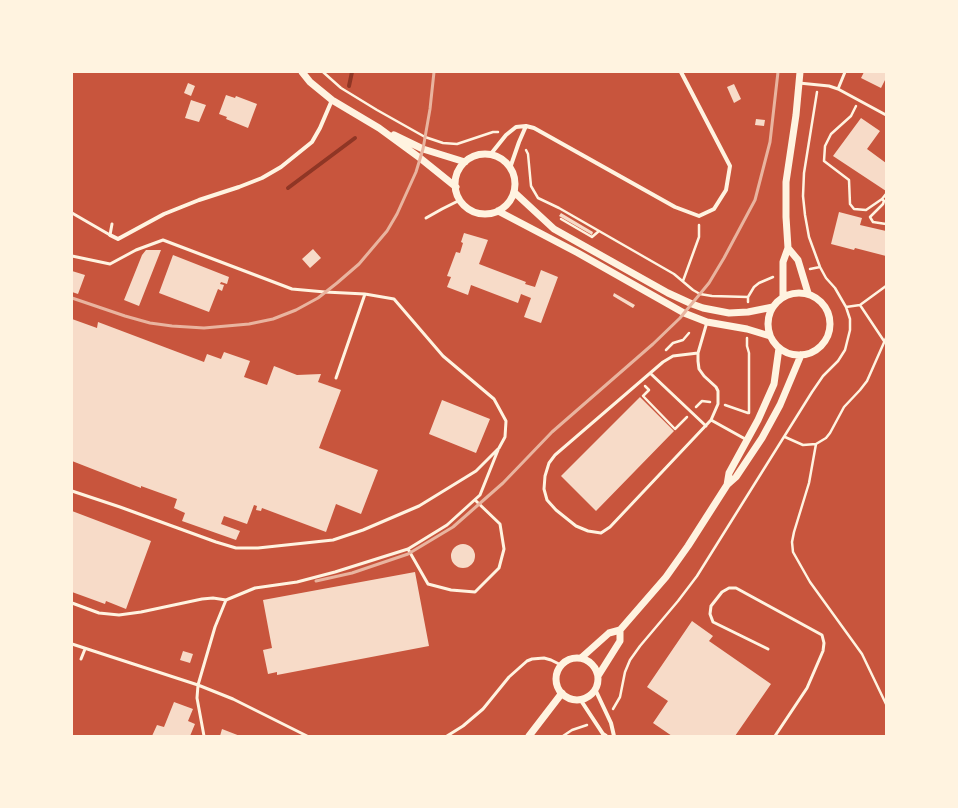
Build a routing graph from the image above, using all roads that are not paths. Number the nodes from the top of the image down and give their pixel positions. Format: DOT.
graph roads {
  1 [pos="302,72"];
  2 [pos="681,72"];
  3 [pos="800,72"];
  4 [pos="845,72"];
  5 [pos="799,83"];
  6 [pos="838,89"];
  7 [pos="335,101"];
  8 [pos="886,115"];
  9 [pos="526,126"];
  10 [pos="379,128"];
  11 [pos="490,155"];
  12 [pos="465,162"];
  13 [pos="510,168"];
  14 [pos="456,187"];
  15 [pos="514,192"];
  16 [pos="460,200"];
  17 [pos="498,211"];
  18 [pos="72,213"];
  19 [pos="426,218"];
  20 [pos="112,224"];
  21 [pos="110,235"];
  22 [pos="788,248"];
  23 [pos="72,256"];
  24 [pos="808,293"];
  25 [pos="365,294"];
  26 [pos="783,297"];
  27 [pos="772,307"];
  28 [pos="707,322"];
  29 [pos="770,336"];
  30 [pos="779,348"];
  31 [pos="698,353"];
  32 [pos="801,355"];
  33 [pos="650,373"];
  34 [pos="336,378"];
  35 [pos="711,420"];
  36 [pos="706,426"];
  37 [pos="747,440"];
  38 [pos="499,448"];
  39 [pos="727,486"];
  40 [pos="72,491"];
  41 [pos="475,500"];
  42 [pos="408,549"];
  43 [pos="226,600"];
  44 [pos="72,603"];
  45 [pos="620,630"];
  46 [pos="72,644"];
  47 [pos="85,648"];
  48 [pos="768,649"];
  49 [pos="581,658"];
  50 [pos="81,659"];
  51 [pos="561,665"];
  52 [pos="598,676"];
  53 [pos="198,685"];
  54 [pos="595,688"];
  55 [pos="562,693"];
  56 [pos="580,699"];
  57 [pos="204,736"];
  58 [pos="307,736"];
  59 [pos="447,736"];
  60 [pos="529,736"];
  61 [pos="606,736"];
  62 [pos="614,736"];
  63 [pos="775,736"];
  1 -- 7 [label="street"];
  2 -- 9 [label="street"];
  3 -- 5 [label="street"];
  4 -- 6 [label="lane"];
  5 -- 6 [label="lane"];
  5 -- 22 [label="street"];
  6 -- 8 [label="lane"];
  7 -- 10 [label="street"];
  7 -- 21 [label="street"];
  9 -- 11 [label="street"];
  9 -- 13 [label="street"];
  10 -- 12 [label="street"];
  10 -- 14 [label="street"];
  11 -- 12 [label="street"];
  11 -- 13 [label="street"];
  12 -- 14 [label="street"];
  13 -- 15 [label="street"];
  14 -- 16 [label="street"];
  15 -- 17 [label="street"];
  15 -- 27 [label="street"];
  16 -- 17 [label="street"];
  16 -- 19 [label="lane"];
  17 -- 28 [label="street"];
  18 -- 21 [label="lane"];
  20 -- 21 [label="lane"];
  22 -- 24 [label="street"];
  22 -- 26 [label="street"];
  23 -- 25 [label="lane"];
  24 -- 26 [label="street"];
  24 -- 32 [label="street"];
  25 -- 34 [label="lane"];
  25 -- 38 [label="lane"];
  26 -- 27 [label="street"];
  27 -- 29 [label="street"];
  28 -- 29 [label="street"];
  28 -- 31 [label="lane"];
  29 -- 30 [label="street"];
  30 -- 32 [label="street"];
  30 -- 37 [label="street"];
  31 -- 33 [label="lane"];
  31 -- 35 [label="lane"];
  32 -- 39 [label="street"];
  33 -- 36 [label="lane"];
  33 -- 36 [label="lane"];
  35 -- 36 [label="lane"];
  35 -- 37 [label="lane"];
  37 -- 39 [label="street"];
  38 -- 40 [label="lane"];
  38 -- 41 [label="lane"];
  39 -- 45 [label="street"];
  41 -- 42 [label="lane"];
  41 -- 42 [label="lane"];
  42 -- 43 [label="lane"];
  43 -- 44 [label="lane"];
  43 -- 53 [label="lane"];
  45 -- 49 [label="street"];
  45 -- 52 [label="street"];
  46 -- 47 [label="lane"];
  47 -- 50 [label="lane"];
  47 -- 53 [label="lane"];
  48 -- 63 [label="lane"];
  49 -- 51 [label="street"];
  49 -- 52 [label="street"];
  51 -- 55 [label="street"];
  51 -- 59 [label="lane"];
  52 -- 54 [label="street"];
  53 -- 57 [label="lane"];
  53 -- 58 [label="lane"];
  54 -- 56 [label="street"];
  54 -- 62 [label="street"];
  55 -- 56 [label="street"];
  55 -- 60 [label="street"];
  56 -- 61 [label="street"];
}
